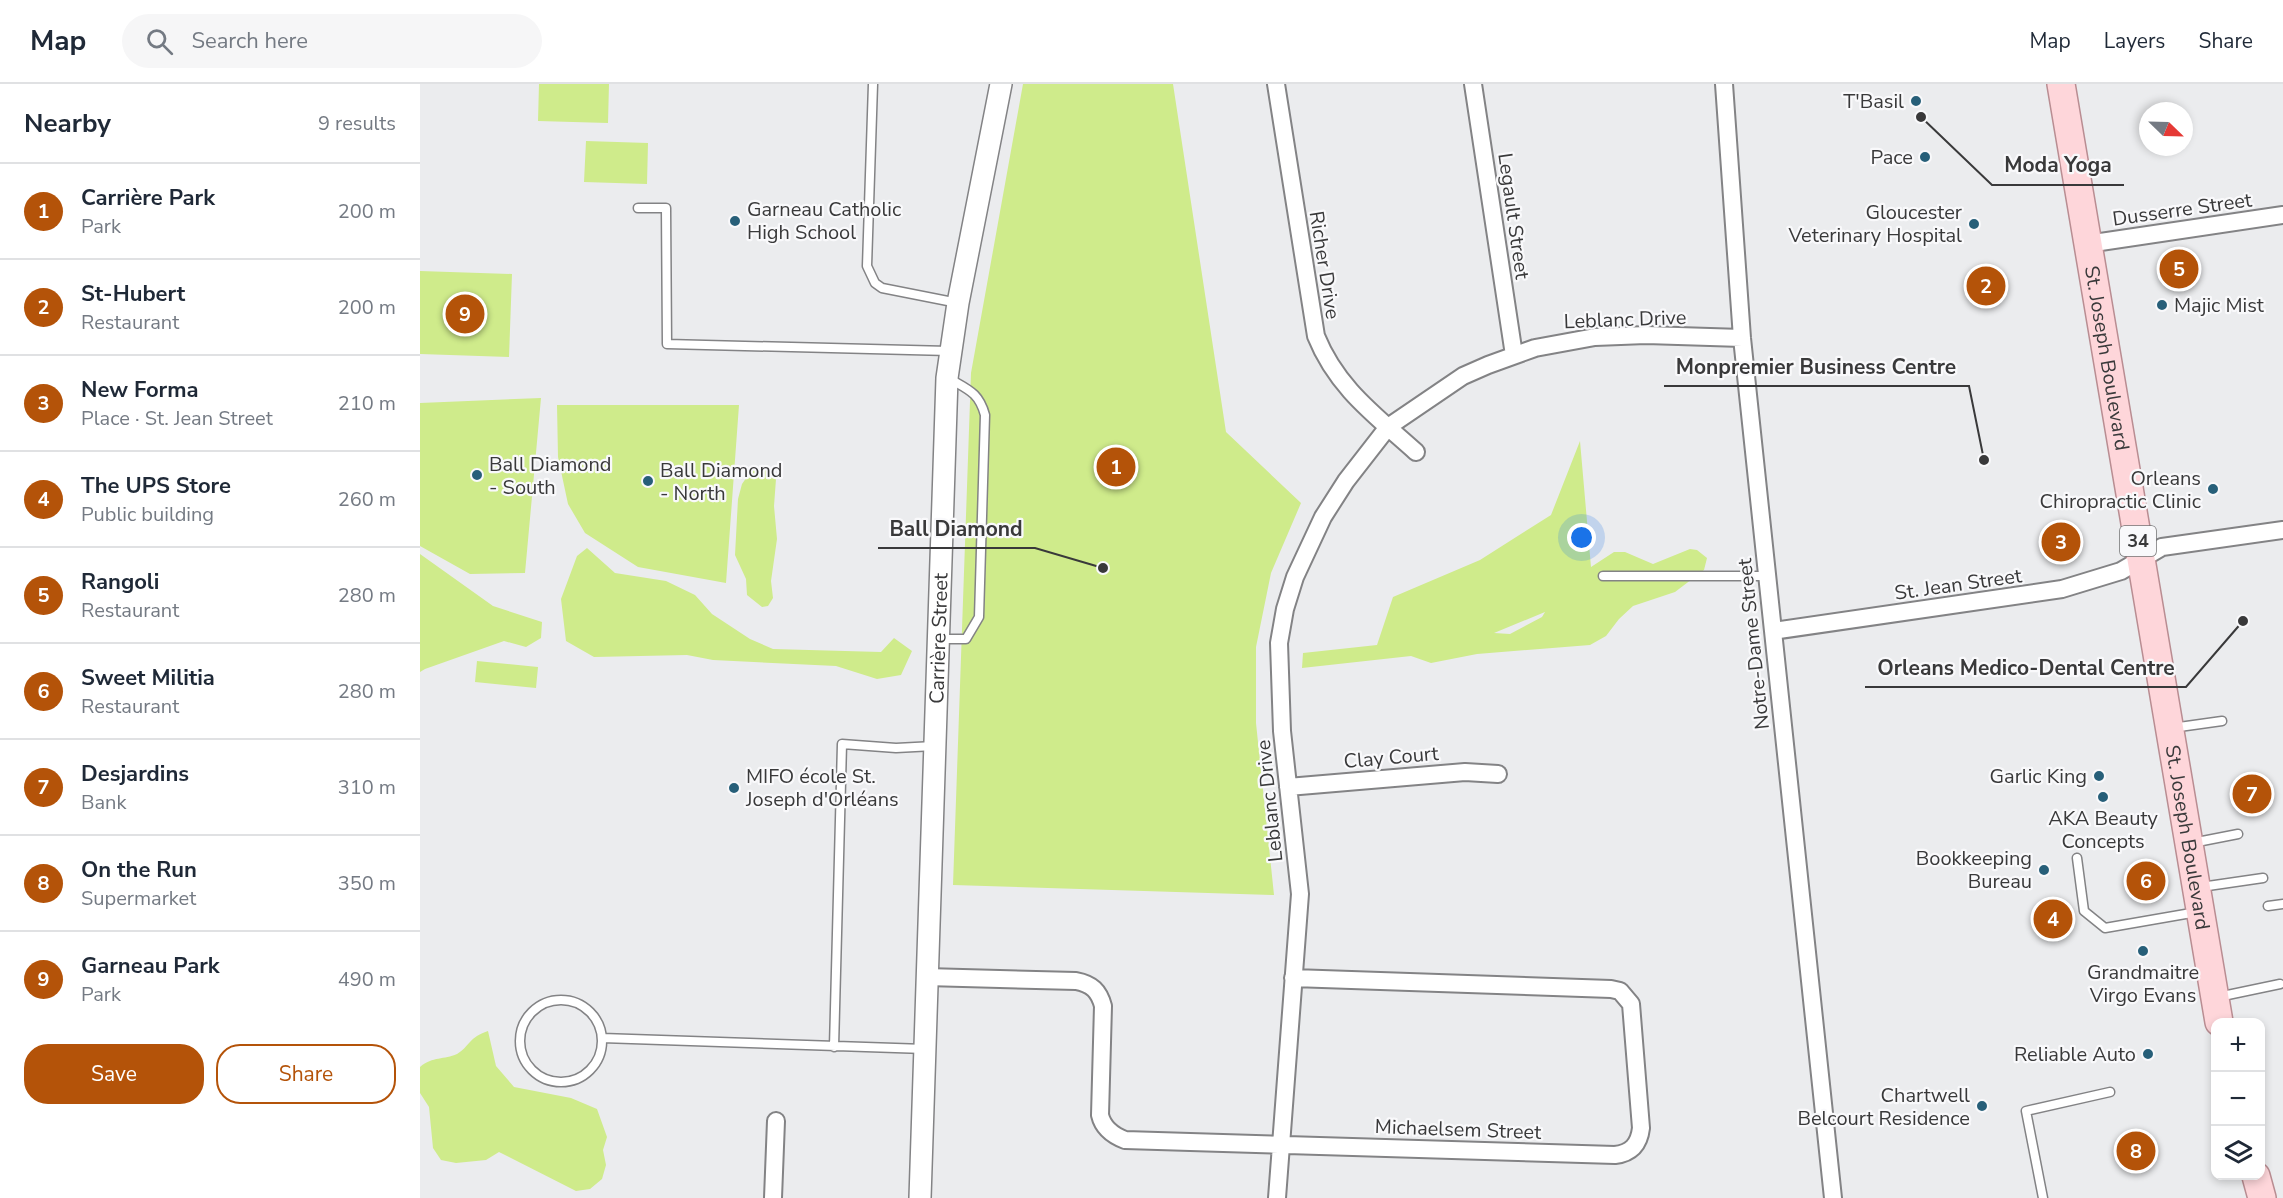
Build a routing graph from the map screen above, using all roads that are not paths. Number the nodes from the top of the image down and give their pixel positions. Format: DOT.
graph roads {
  1 [pos="873,84"];
  2 [pos="1001,84"];
  3 [pos="1276,84"];
  4 [pos="1473,84"];
  5 [pos="1724,84"];
  6 [pos="2061,84"];
  7 [pos="638,208"];
  8 [pos="2283,215"];
  9 [pos="2087,244"];
  10 [pos="958,303"];
  11 [pos="1742,338"];
  12 [pos="950,351"];
  13 [pos="1514,355"];
  14 [pos="947,378"];
  15 [pos="1388,427"];
  16 [pos="1416,452"];
  17 [pos="2283,530"];
  18 [pos="2141,560"];
  19 [pos="1603,576"];
  20 [pos="1767,576"];
  21 [pos="1773,631"];
  22 [pos="937,639"];
  23 [pos="2222,721"];
  24 [pos="2169,729"];
  25 [pos="934,746"];
  26 [pos="1498,774"];
  27 [pos="1288,787"];
  28 [pos="2238,834"];
  29 [pos="2189,844"];
  30 [pos="2077,858"];
  31 [pos="2263,878"];
  32 [pos="2198,900"];
  33 [pos="2283,904"];
  34 [pos="2268,906"];
  35 [pos="926,977"];
  36 [pos="1293,978"];
  37 [pos="2280,984"];
  38 [pos="2217,1010"];
  39 [pos="602,1038"];
  40 [pos="834,1047"];
  41 [pos="925,1049"];
  42 [pos="2110,1092"];
  43 [pos="776,1120"];
  44 [pos="1280,1144"];
  45 [pos="2257,1180"];
  46 [pos="773,1198"];
  47 [pos="920,1198"];
  48 [pos="1277,1198"];
  49 [pos="1833,1198"];
  50 [pos="2043,1198"];
  51 [pos="2262,1198"];
  1 -- 10 [label="lane"];
  2 -- 10 [label="street, Carrière Street"];
  3 -- 15 [label="street, Richer Drive"];
  4 -- 13 [label="street, Legault Street"];
  5 -- 11 [label="street, Notre-Dame Street"];
  6 -- 9 [label="main road, St. Joseph Boulevard / 34"];
  7 -- 12 [label="lane"];
  8 -- 9 [label="street, Dusserre Street"];
  9 -- 18 [label="main road, St. Joseph Boulevard / 34"];
  10 -- 12 [label="street, Carrière Street"];
  11 -- 13 [label="street, Leblanc Drive"];
  11 -- 20 [label="street, Notre-Dame Street"];
  12 -- 14 [label="street, Carrière Street"];
  13 -- 15 [label="street, Leblanc Drive"];
  14 -- 22 [label="street, Carrière Street"];
  14 -- 22 [label="lane"];
  15 -- 16 [label="street"];
  15 -- 27 [label="street, Leblanc Drive"];
  17 -- 18 [label="street, St. Jean Street"];
  18 -- 21 [label="street, St. Jean Street"];
  18 -- 24 [label="main road, St. Joseph Boulevard / 34"];
  19 -- 20 [label="lane"];
  20 -- 21 [label="street, Notre-Dame Street"];
  21 -- 49 [label="street, Notre-Dame Street"];
  22 -- 25 [label="street, Carrière Street"];
  23 -- 24 [label="lane"];
  24 -- 29 [label="main road, St. Joseph Boulevard / 34"];
  25 -- 35 [label="street, Carrière Street"];
  25 -- 40 [label="lane"];
  26 -- 27 [label="street, Clay Court"];
  27 -- 36 [label="street, Leblanc Drive"];
  28 -- 29 [label="lane"];
  29 -- 32 [label="main road, St. Joseph Boulevard / 34"];
  30 -- 32 [label="lane"];
  31 -- 32 [label="lane"];
  32 -- 38 [label="main road, St. Joseph Boulevard / 34"];
  33 -- 34 [label="lane"];
  35 -- 41 [label="street, Carrière Street"];
  35 -- 44 [label="street, Michaelsem Street"];
  36 -- 44 [label="street, Leblanc Drive"];
  36 -- 44 [label="street, Michaelsem Street"];
  37 -- 38 [label="lane"];
  39 -- 39 [label="lane"];
  39 -- 40 [label="lane"];
  40 -- 41 [label="lane"];
  41 -- 47 [label="street, Carrière Street"];
  42 -- 50 [label="lane"];
  43 -- 46 [label="street"];
  44 -- 48 [label="street, Leblanc Drive"];
  45 -- 51 [label="main road"];
}
